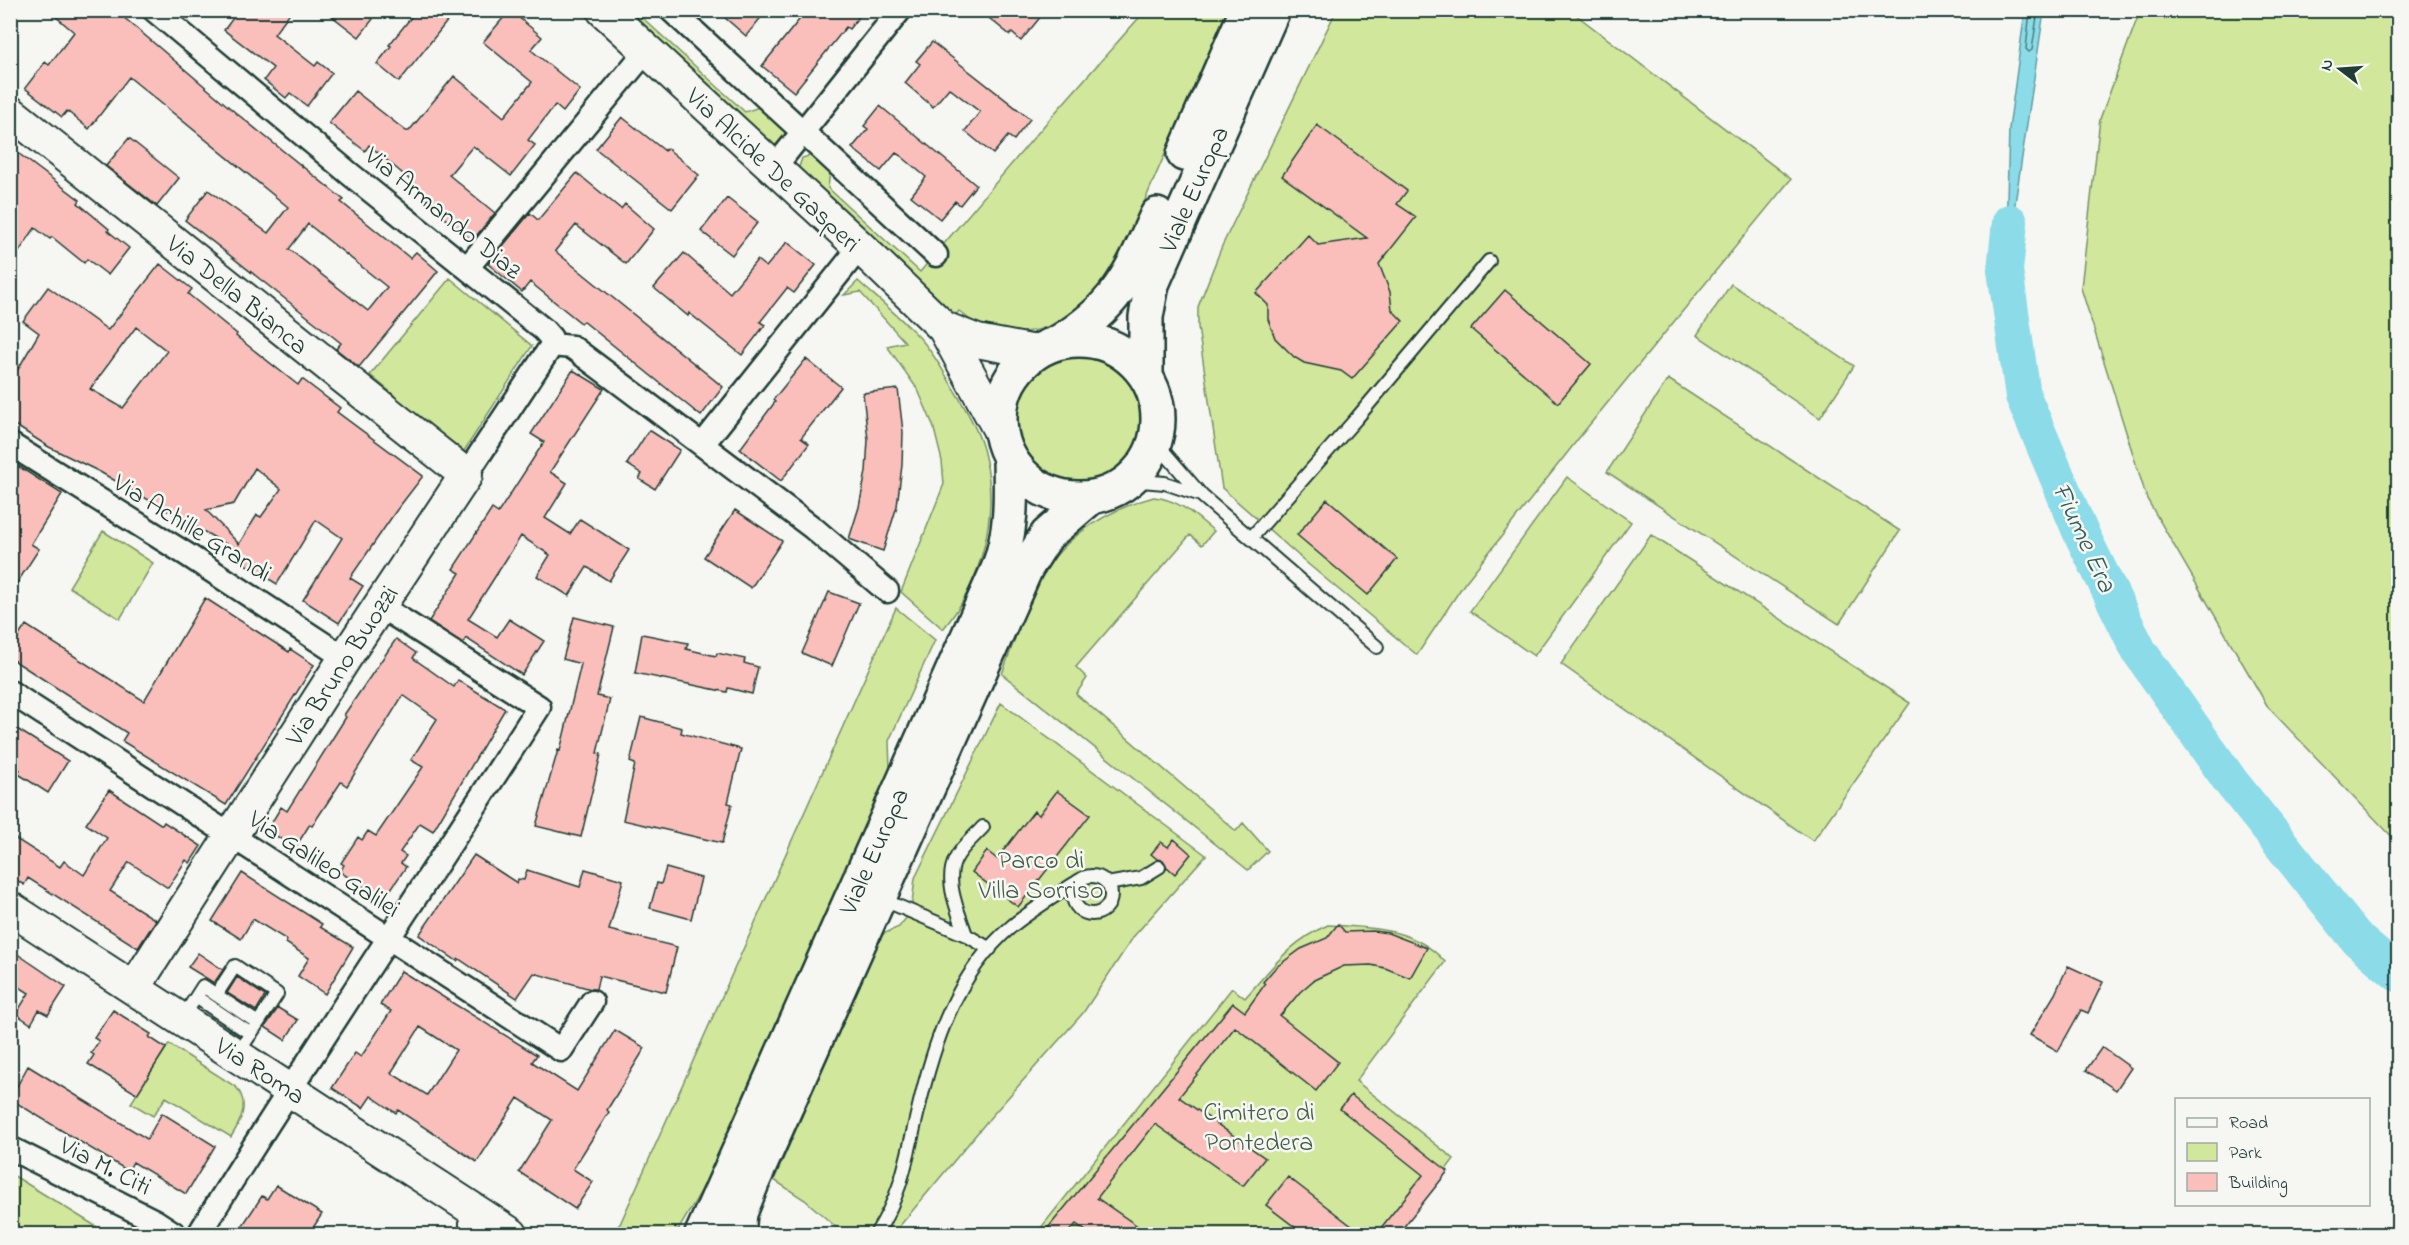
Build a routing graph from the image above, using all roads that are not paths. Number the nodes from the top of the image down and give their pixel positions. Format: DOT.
graph roads {
  1 [pos="154,10"];
  2 [pos="603,10"];
  3 [pos="671,10"];
  4 [pos="900,10"];
  5 [pos="1247,10"];
  6 [pos="1273,10"];
  7 [pos="646,51"];
  8 [pos="10,112"];
  9 [pos="802,133"];
  10 [pos="774,168"];
  11 [pos="860,247"];
  12 [pos="936,255"];
  13 [pos="1489,261"];
  14 [pos="467,268"];
  15 [pos="944,328"];
  16 [pos="552,345"];
  17 [pos="1048,347"];
  18 [pos="1146,376"];
  19 [pos="1156,435"];
  20 [pos="10,444"];
  21 [pos="703,444"];
  22 [pos="1005,446"];
  23 [pos="466,475"];
  24 [pos="1129,480"];
  25 [pos="1202,496"];
  26 [pos="1090,498"];
  27 [pos="1251,538"];
  28 [pos="887,591"];
  29 [pos="380,606"];
  30 [pos="1377,647"];
  31 [pos="345,658"];
  32 [pos="10,692"];
  33 [pos="983,827"];
  34 [pos="231,836"];
  35 [pos="1160,867"];
  36 [pos="1080,880"];
  37 [pos="1107,884"];
  38 [pos="1060,894"];
  39 [pos="1073,897"];
  40 [pos="878,898"];
  41 [pos="10,908"];
  42 [pos="966,934"];
  43 [pos="390,939"];
  44 [pos="990,949"];
  45 [pos="134,988"];
  46 [pos="216,995"];
  47 [pos="592,1002"];
  48 [pos="189,1008"];
  49 [pos="258,1023"];
  50 [pos="244,1044"];
  51 [pos="290,1089"];
  52 [pos="10,1148"];
  53 [pos="466,1220"];
  54 [pos="175,1234"];
  55 [pos="199,1234"];
  56 [pos="511,1234"];
  57 [pos="702,1234"];
  58 [pos="738,1234"];
  59 [pos="876,1234"];
  1 -- 14 [label="street, Via Armando Diaz"];
  2 -- 7 [label="street, Via Alcide De Gasperi"];
  3 -- 9 [label="street, Via Alcide De Gasperi"];
  4 -- 9 [label="street"];
  5 -- 17 [label="main road, Viale Europa"];
  6 -- 18 [label="main road, Viale Europa"];
  7 -- 10 [label="street, Via Alcide De Gasperi"];
  7 -- 14 [label="street"];
  8 -- 23 [label="street, Via Della Bianca"];
  9 -- 10 [label="street"];
  9 -- 12 [label="street, Via Alcide De Gasperi"];
  10 -- 11 [label="street, Via Alcide De Gasperi"];
  11 -- 15 [label="street, Via Alcide De Gasperi"];
  11 -- 21 [label="street"];
  13 -- 27 [label="lane"];
  14 -- 16 [label="street, Via Armando Diaz"];
  15 -- 17 [label="street, Via Alcide De Gasperi"];
  15 -- 22 [label="street, Via Alcide De Gasperi"];
  16 -- 21 [label="street"];
  16 -- 23 [label="street, Via Bruno Buozzi"];
  17 -- 18 [label="main road, Viale Europa"];
  17 -- 22 [label="main road, Viale Europa"];
  18 -- 19 [label="main road, Viale Europa"];
  19 -- 24 [label="main road, Viale Europa"];
  19 -- 25 [label="lane"];
  20 -- 31 [label="street, Via Achille Grandi"];
  21 -- 28 [label="street"];
  22 -- 26 [label="main road, Viale Europa"];
  22 -- 57 [label="main road, Viale Europa"];
  23 -- 29 [label="street, Via Bruno Buozzi"];
  24 -- 25 [label="lane"];
  24 -- 26 [label="main road, Viale Europa"];
  25 -- 27 [label="lane"];
  26 -- 40 [label="main road, Viale Europa"];
  27 -- 30 [label="lane"];
  29 -- 31 [label="street, Via Bruno Buozzi"];
  29 -- 43 [label="street"];
  31 -- 34 [label="street, Via Bruno Buozzi"];
  32 -- 34 [label="street, Via Galileo Galilei"];
  33 -- 42 [label="lane"];
  34 -- 43 [label="street, Via Galileo Galilei"];
  34 -- 45 [label="street, Via Bruno Buozzi"];
  35 -- 37 [label="lane"];
  36 -- 37 [label="lane"];
  36 -- 38 [label="lane"];
  36 -- 39 [label="lane"];
  37 -- 39 [label="lane"];
  38 -- 39 [label="lane"];
  38 -- 44 [label="lane"];
  40 -- 42 [label="lane"];
  40 -- 58 [label="main road, Viale Europa"];
  41 -- 45 [label="street, Via Roma"];
  42 -- 44 [label="lane"];
  43 -- 47 [label="street, Via Galileo Galilei"];
  43 -- 51 [label="street"];
  44 -- 59 [label="lane"];
  45 -- 48 [label="street, Via Roma"];
  46 -- 48 [label="lane"];
  46 -- 49 [label="lane"];
  46 -- 49 [label="lane"];
  48 -- 50 [label="street, Via Roma"];
  49 -- 50 [label="lane"];
  50 -- 51 [label="street, Via Roma"];
  51 -- 53 [label="street, Via Roma"];
  51 -- 55 [label="street"];
  52 -- 54 [label="street, Via M. Citi"];
  53 -- 56 [label="street, Via Roma"];
}
